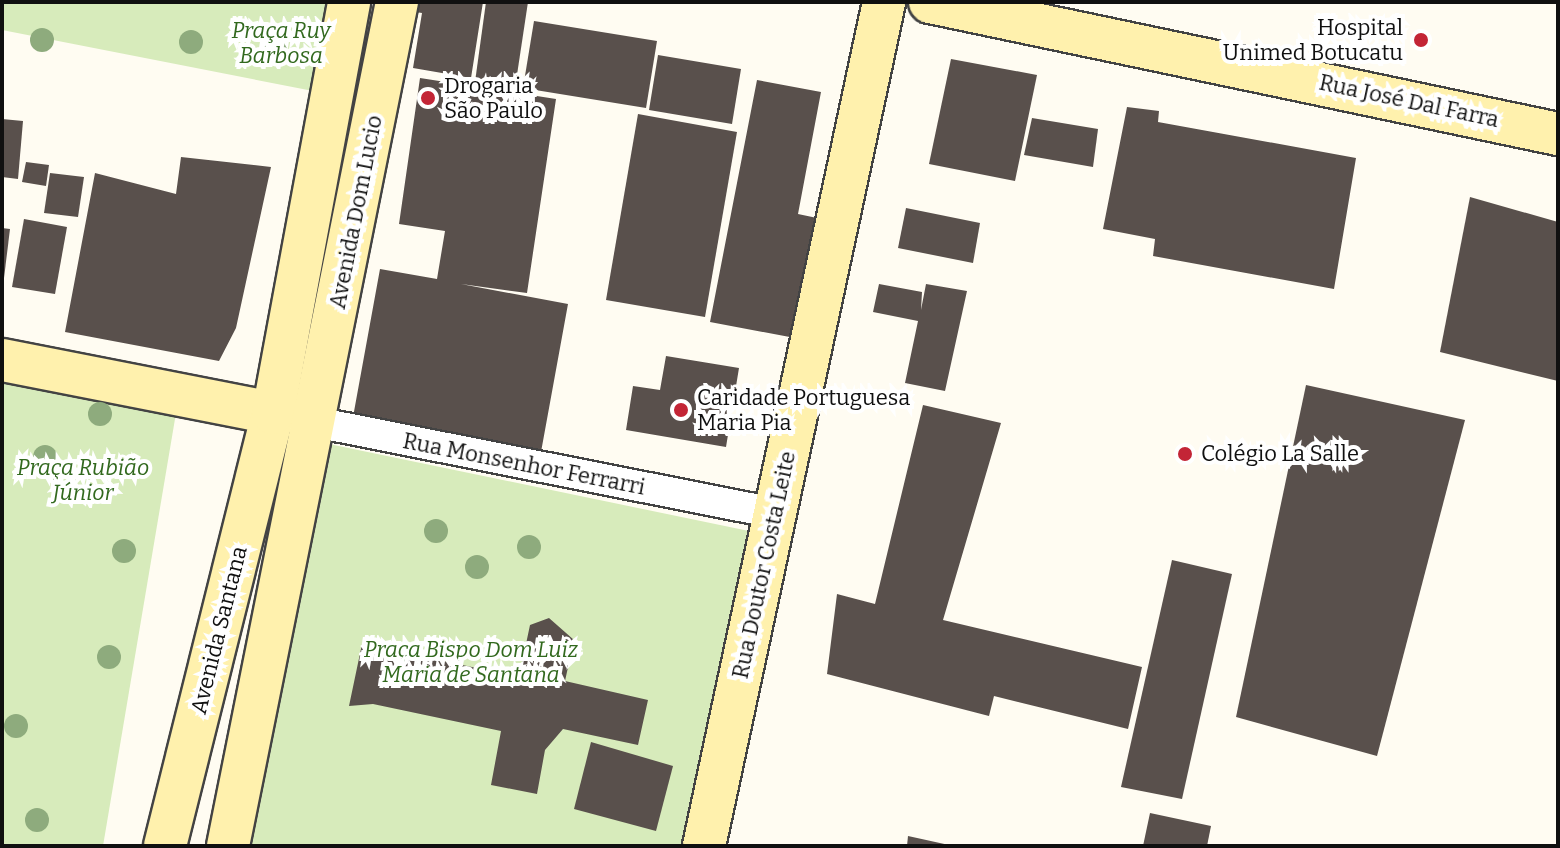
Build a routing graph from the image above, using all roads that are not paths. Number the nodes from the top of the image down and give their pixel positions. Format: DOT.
graph roads {
  1 [pos="349,2"];
  2 [pos="397,2"];
  3 [pos="884,2"];
  4 [pos="930,2"];
  5 [pos="1558,134"];
  6 [pos="2,360"];
  7 [pos="273,413"];
  8 [pos="316,423"];
  9 [pos="775,513"];
  10 [pos="165,846"];
  11 [pos="228,846"];
  12 [pos="704,846"];
  1 -- 7 [label="street, Avenida Dom Lucio"];
  2 -- 8 [label="street, Avenida Dom Lucio"];
  3 -- 9 [label="street, Rua Doutor Costa Leite"];
  4 -- 5 [label="street, Rua José Dal Farra"];
  6 -- 7 [label="street"];
  7 -- 8 [label="street, Rua Monsenhor Ferrarri"];
  7 -- 10 [label="street, Avenida Santana"];
  8 -- 9 [label="street, Rua Monsenhor Ferrarri"];
  8 -- 11 [label="street"];
  9 -- 12 [label="street, Rua Doutor Costa Leite"];
}
